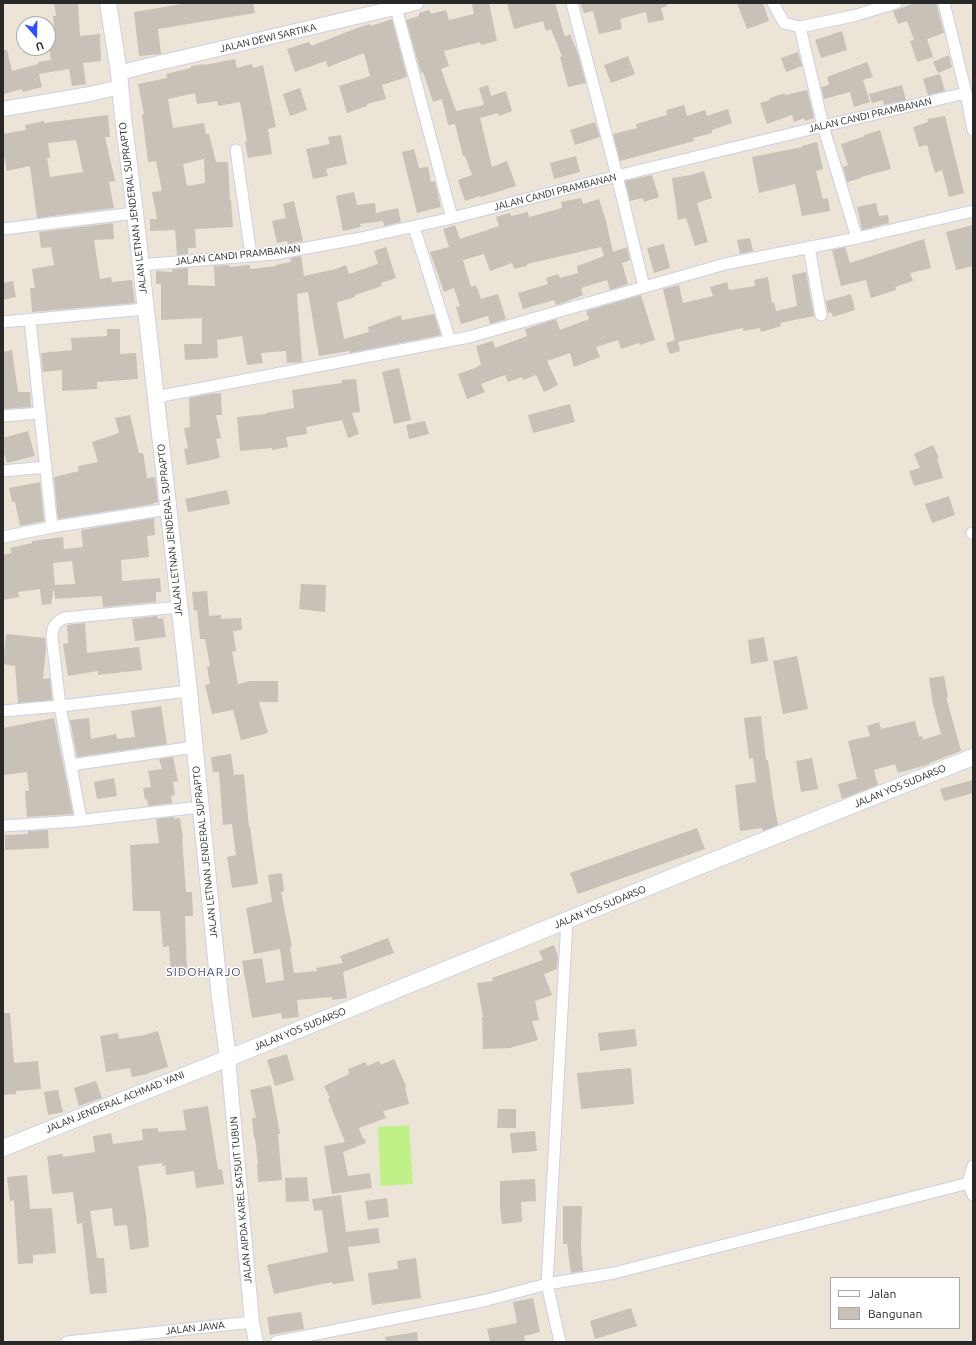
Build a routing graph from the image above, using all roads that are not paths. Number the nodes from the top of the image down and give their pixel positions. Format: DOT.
graph roads {
  1 [pos="108,3"];
  2 [pos="416,3"];
  3 [pos="572,3"];
  4 [pos="773,3"];
  5 [pos="896,3"];
  6 [pos="944,3"];
  7 [pos="396,8"];
  8 [pos="800,27"];
  9 [pos="119,80"];
  10 [pos="966,93"];
  11 [pos="3,109"];
  12 [pos="823,126"];
  13 [pos="973,130"];
  14 [pos="236,150"];
  15 [pos="617,176"];
  16 [pos="973,211"];
  17 [pos="135,213"];
  18 [pos="452,218"];
  19 [pos="414,227"];
  20 [pos="3,229"];
  21 [pos="857,238"];
  22 [pos="809,248"];
  23 [pos="251,256"];
  24 [pos="140,265"];
  25 [pos="644,287"];
  26 [pos="135,310"];
  27 [pos="821,315"];
  28 [pos="30,320"];
  29 [pos="3,322"];
  30 [pos="450,341"];
  31 [pos="156,397"];
  32 [pos="40,413"];
  33 [pos="3,416"];
  34 [pos="46,467"];
  35 [pos="3,471"];
  36 [pos="168,509"];
  37 [pos="52,526"];
  38 [pos="3,537"];
  39 [pos="179,607"];
  40 [pos="189,691"];
  41 [pos="60,706"];
  42 [pos="3,711"];
  43 [pos="194,746"];
  44 [pos="973,756"];
  45 [pos="72,765"];
  46 [pos="189,808"];
  47 [pos="81,820"];
  48 [pos="3,826"];
  49 [pos="568,920"];
  50 [pos="228,1058"];
  51 [pos="3,1148"];
  52 [pos="973,1166"];
  53 [pos="970,1182"];
  54 [pos="973,1195"];
  55 [pos="547,1284"];
  56 [pos="252,1322"];
  57 [pos="73,1342"];
  58 [pos="256,1342"];
  59 [pos="276,1342"];
  60 [pos="560,1342"];
  1 -- 9 [label="main road, JALAN LETNAN JENDERAL SUPRAPTO"];
  2 -- 7 [label="street, JALAN DEWI SARTIKA"];
  3 -- 15 [label="street"];
  4 -- 8 [label="street"];
  5 -- 8 [label="street"];
  6 -- 10 [label="street"];
  7 -- 9 [label="street, JALAN DEWI SARTIKA"];
  7 -- 18 [label="street"];
  8 -- 12 [label="street"];
  9 -- 11 [label="street, JALAN DEWI SARTIKA"];
  9 -- 17 [label="main road, JALAN LETNAN JENDERAL SUPRAPTO"];
  10 -- 12 [label="street, JALAN CANDI PRAMBANAN"];
  10 -- 13 [label="street"];
  12 -- 15 [label="street, JALAN CANDI PRAMBANAN"];
  12 -- 21 [label="street"];
  14 -- 23 [label="street"];
  15 -- 18 [label="street, JALAN CANDI PRAMBANAN"];
  15 -- 25 [label="street"];
  16 -- 21 [label="street"];
  17 -- 20 [label="street"];
  17 -- 24 [label="main road, JALAN LETNAN JENDERAL SUPRAPTO"];
  18 -- 19 [label="street, JALAN CANDI PRAMBANAN"];
  19 -- 23 [label="street, JALAN CANDI PRAMBANAN"];
  19 -- 30 [label="street"];
  21 -- 22 [label="street"];
  22 -- 25 [label="street"];
  22 -- 27 [label="street"];
  23 -- 24 [label="street, JALAN CANDI PRAMBANAN"];
  24 -- 26 [label="main road, JALAN LETNAN JENDERAL SUPRAPTO"];
  25 -- 30 [label="street"];
  26 -- 28 [label="street"];
  26 -- 31 [label="main road, JALAN LETNAN JENDERAL SUPRAPTO"];
  28 -- 29 [label="street"];
  28 -- 32 [label="street"];
  30 -- 31 [label="street"];
  31 -- 36 [label="main road, JALAN LETNAN JENDERAL SUPRAPTO"];
  32 -- 33 [label="street"];
  32 -- 34 [label="street"];
  34 -- 35 [label="street"];
  34 -- 37 [label="street"];
  36 -- 37 [label="street"];
  36 -- 39 [label="main road, JALAN LETNAN JENDERAL SUPRAPTO"];
  37 -- 38 [label="street"];
  39 -- 40 [label="main road, JALAN LETNAN JENDERAL SUPRAPTO"];
  39 -- 41 [label="street"];
  40 -- 41 [label="street"];
  40 -- 43 [label="main road, JALAN LETNAN JENDERAL SUPRAPTO"];
  41 -- 42 [label="street"];
  41 -- 45 [label="street"];
  43 -- 45 [label="street"];
  43 -- 46 [label="main road, JALAN LETNAN JENDERAL SUPRAPTO"];
  44 -- 49 [label="main road, JALAN YOS SUDARSO"];
  45 -- 47 [label="street"];
  46 -- 47 [label="street"];
  46 -- 50 [label="main road, JALAN LETNAN JENDERAL SUPRAPTO"];
  47 -- 48 [label="street"];
  49 -- 50 [label="main road, JALAN YOS SUDARSO"];
  49 -- 55 [label="street"];
  50 -- 51 [label="main road, JALAN JENDERAL ACHMAD YANI"];
  50 -- 56 [label="street, JALAN AIPDA KAREL SATSUIT TUBUN"];
  52 -- 53 [label="street"];
  53 -- 54 [label="street"];
  53 -- 55 [label="street"];
  55 -- 59 [label="street"];
  55 -- 60 [label="street"];
  56 -- 57 [label="street, JALAN JAWA"];
  56 -- 58 [label="street, JALAN AIPDA KAREL SATSUIT TUBUN"];
}
